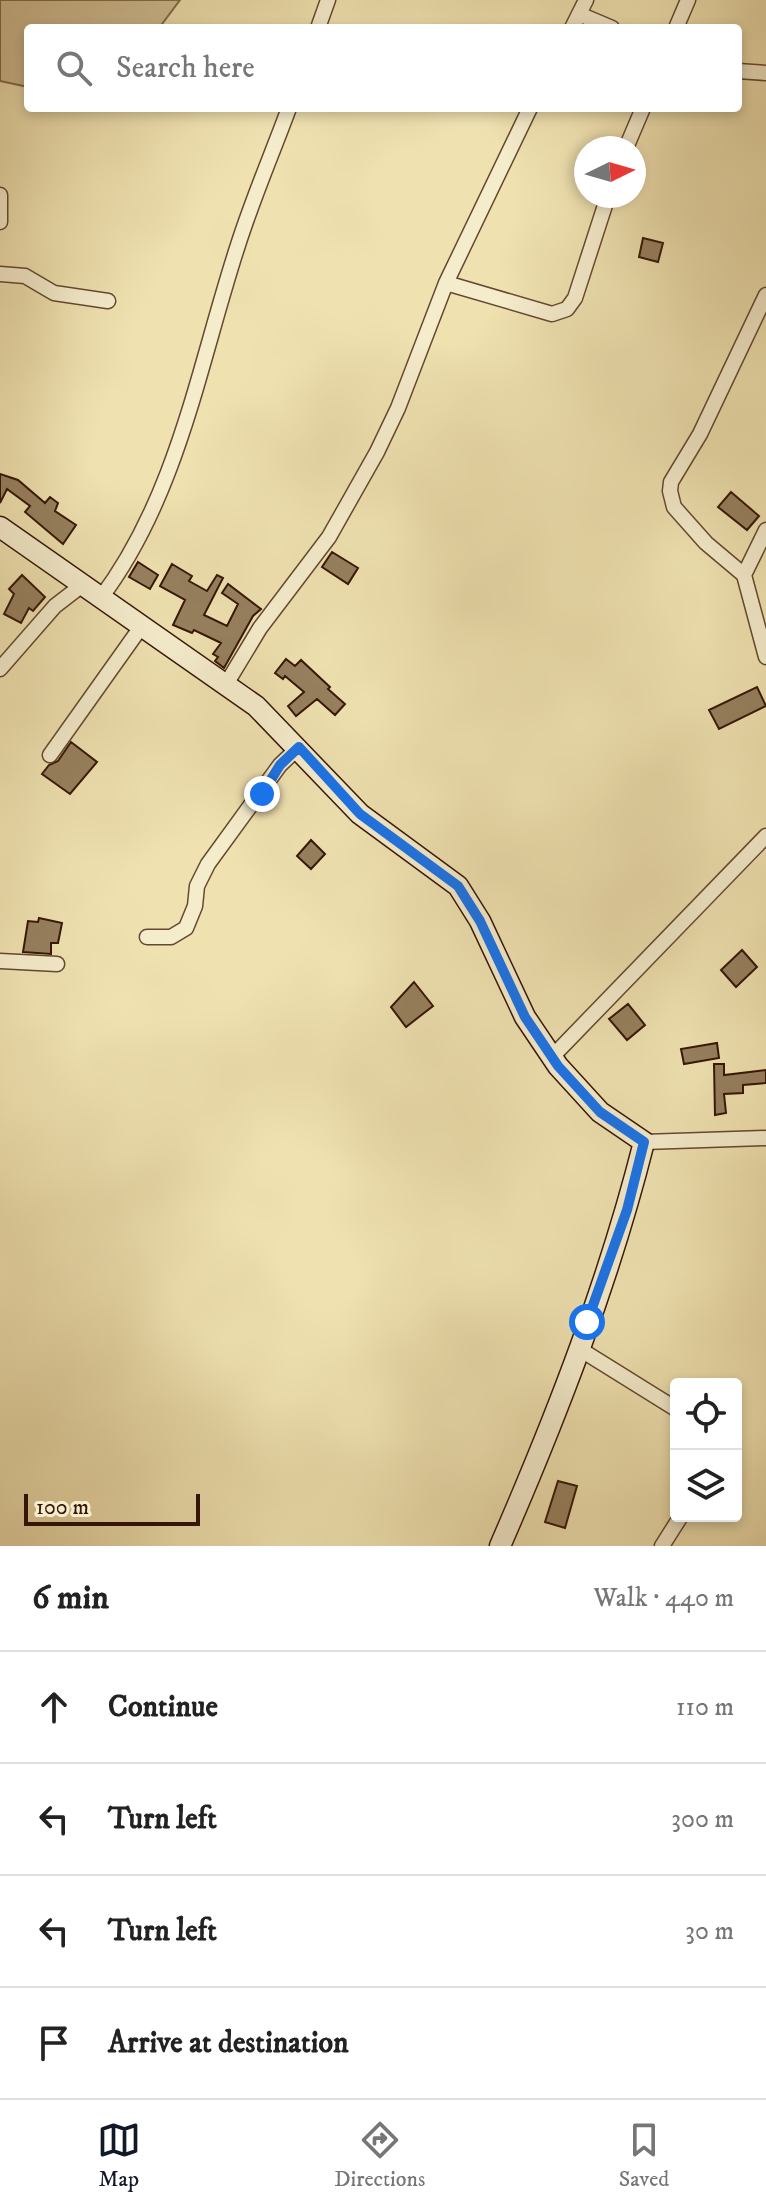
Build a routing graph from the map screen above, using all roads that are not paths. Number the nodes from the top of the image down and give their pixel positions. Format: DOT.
graph roads {
  1 [pos="328,0"];
  2 [pos="586,0"];
  3 [pos="688,0"];
  4 [pos="575,21"];
  5 [pos="319,24"];
  6 [pos="678,24"];
  7 [pos="742,71"];
  8 [pos="766,73"];
  9 [pos="288,112"];
  10 [pos="528,112"];
  11 [pos="641,112"];
  12 [pos="631,136"];
  13 [pos="0,195"];
  14 [pos="604,208"];
  15 [pos="0,222"];
  16 [pos="0,274"];
  17 [pos="446,283"];
  18 [pos="766,295"];
  19 [pos="108,301"];
  20 [pos="0,527"];
  21 [pos="766,530"];
  22 [pos="744,575"];
  23 [pos="81,586"];
  24 [pos="100,599"];
  25 [pos="141,627"];
  26 [pos="766,657"];
  27 [pos="0,669"];
  28 [pos="225,686"];
  29 [pos="299,747"];
  30 [pos="50,755"];
  31 [pos="766,836"];
  32 [pos="147,937"];
  33 [pos="0,961"];
  34 [pos="57,964"];
  35 [pos="552,1057"];
  36 [pos="766,1138"];
  37 [pos="644,1142"];
  38 [pos="578,1348"];
  39 [pos="670,1405"];
  40 [pos="677,1522"];
  41 [pos="500,1546"];
  42 [pos="662,1546"];
  1 -- 5 [label="street"];
  2 -- 4 [label="street"];
  3 -- 6 [label="street"];
  7 -- 8 [label="street"];
  9 -- 24 [label="street"];
  10 -- 17 [label="street"];
  11 -- 12 [label="street"];
  13 -- 15 [label="street"];
  14 -- 17 [label="street"];
  16 -- 19 [label="street"];
  17 -- 28 [label="street"];
  18 -- 22 [label="street"];
  20 -- 23 [label="main road"];
  21 -- 22 [label="street"];
  22 -- 26 [label="street"];
  23 -- 24 [label="main road"];
  23 -- 27 [label="street"];
  24 -- 25 [label="main road"];
  25 -- 28 [label="main road"];
  25 -- 30 [label="street"];
  28 -- 29 [label="main road"];
  29 -- 32 [label="street"];
  29 -- 35 [label="main road"];
  31 -- 35 [label="street"];
  33 -- 34 [label="street"];
  35 -- 37 [label="main road"];
  36 -- 37 [label="street"];
  37 -- 38 [label="main road"];
  38 -- 39 [label="street"];
  38 -- 41 [label="main road"];
  40 -- 42 [label="street"];
}
